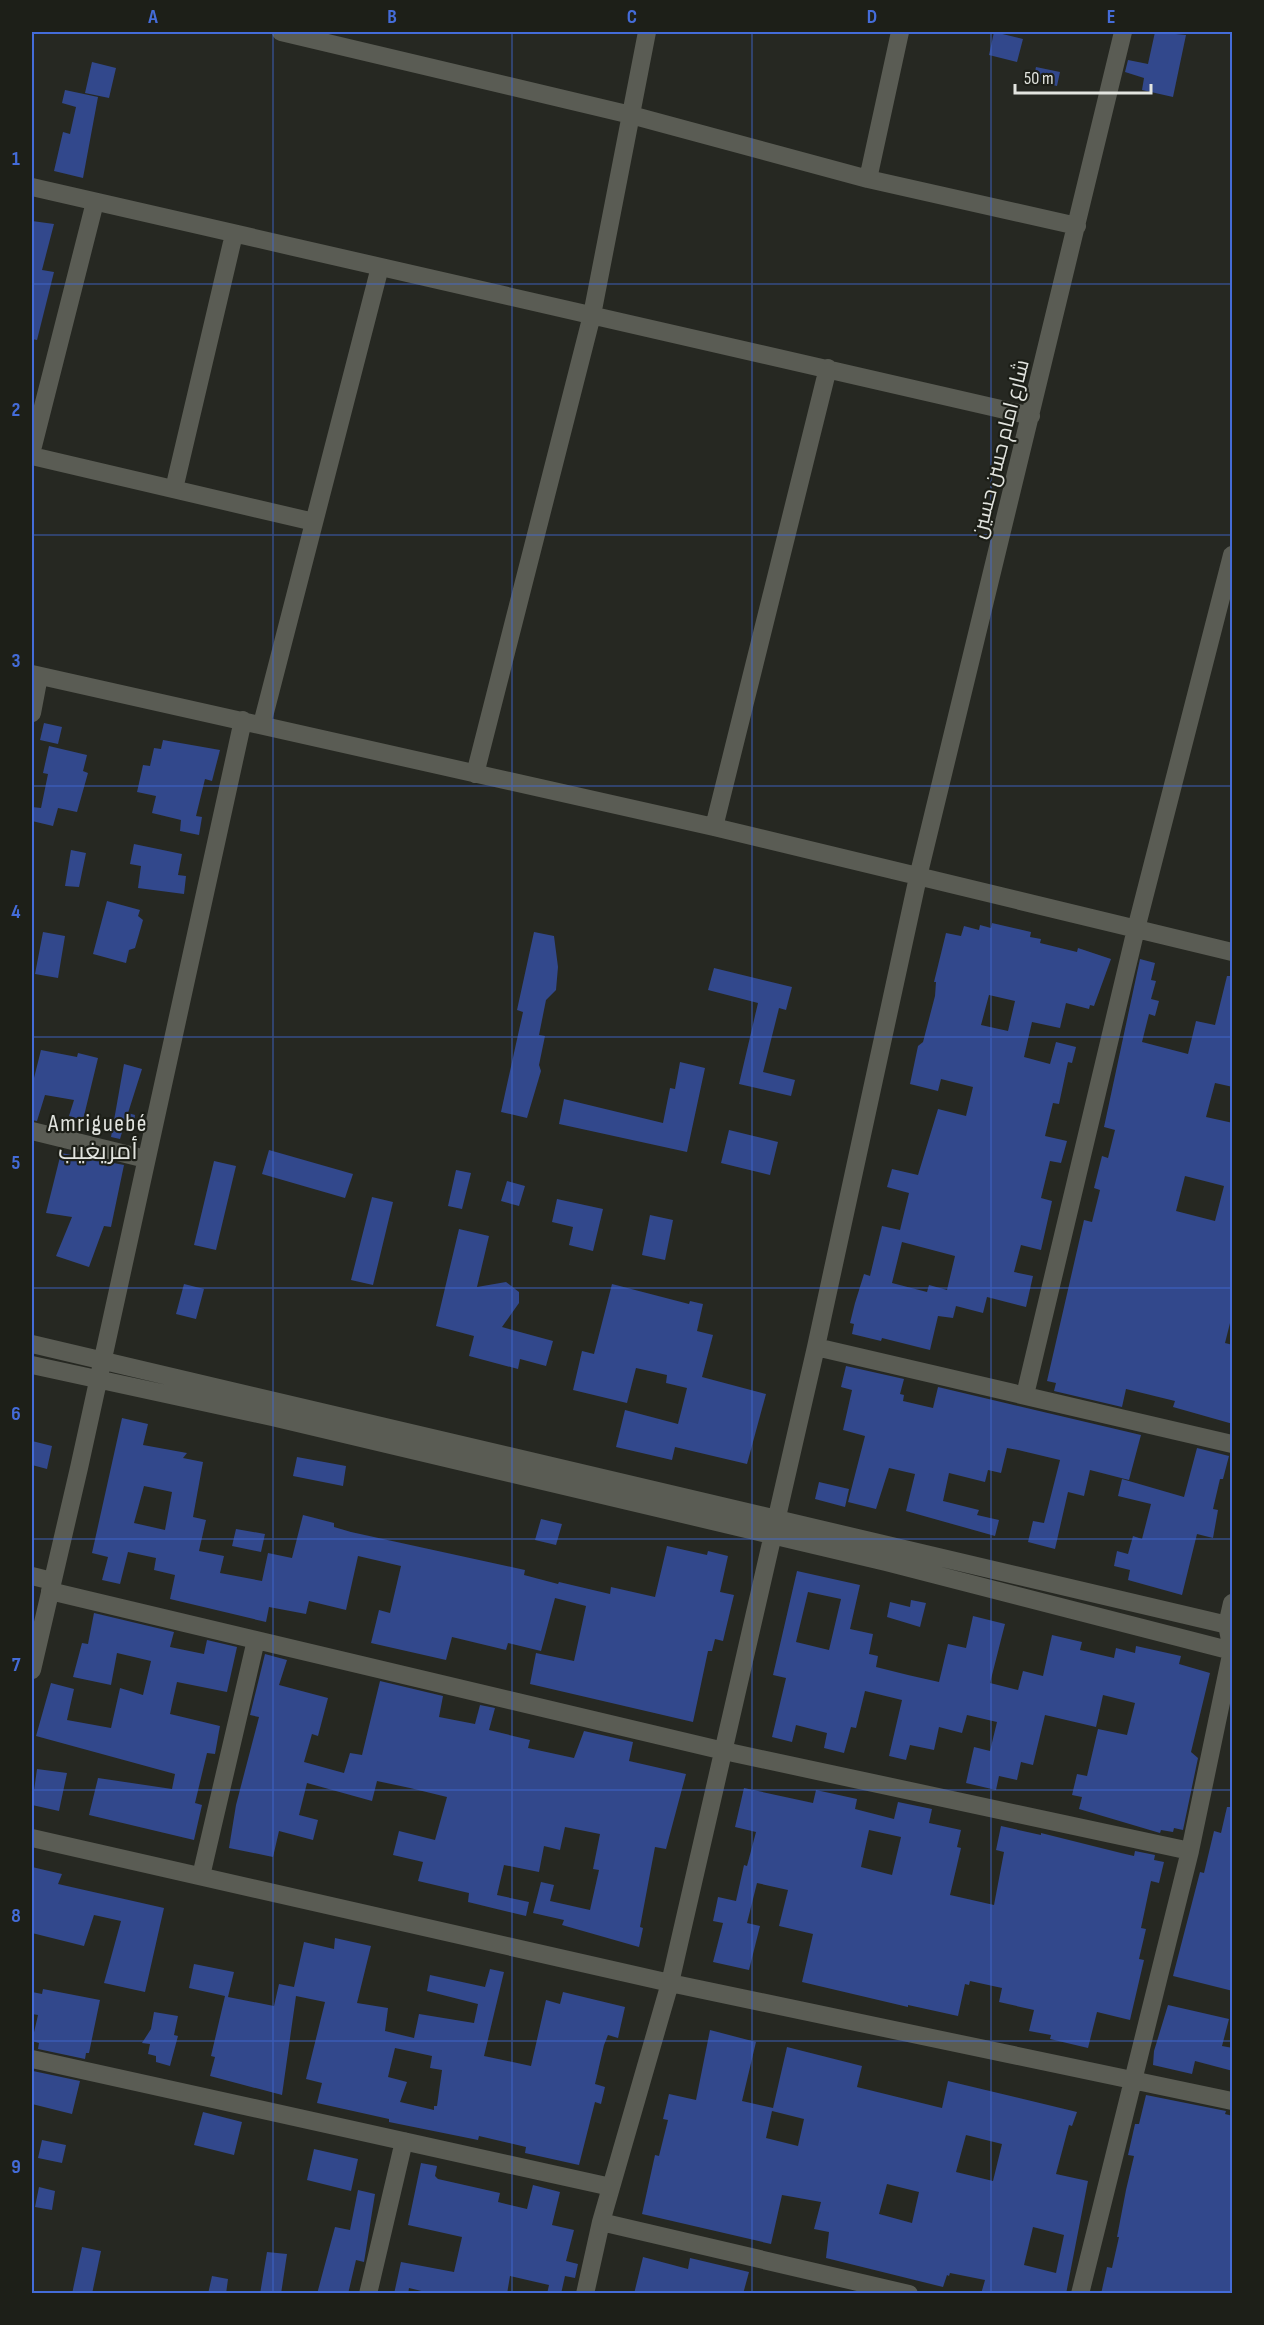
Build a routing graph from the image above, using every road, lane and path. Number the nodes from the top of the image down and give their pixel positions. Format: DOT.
graph roads {
  1 [pos="281,32"];
  2 [pos="647,32"];
  3 [pos="900,32"];
  4 [pos="1123,32"];
  5 [pos="631,115"];
  6 [pos="868,178"];
  7 [pos="32,187"];
  8 [pos="95,202"];
  9 [pos="1077,226"];
  10 [pos="234,234"];
  11 [pos="380,267"];
  12 [pos="592,315"];
  13 [pos="828,368"];
  14 [pos="1031,416"];
  15 [pos="32,450"];
  16 [pos="32,456"];
  17 [pos="174,489"];
  18 [pos="314,522"];
  19 [pos="1233,555"];
  20 [pos="35,675"];
  21 [pos="32,713"];
  22 [pos="243,720"];
  23 [pos="262,724"];
  24 [pos="475,774"];
  25 [pos="714,827"];
  26 [pos="918,877"];
  27 [pos="1136,929"];
  28 [pos="1233,952"];
  29 [pos="32,1131"];
  30 [pos="146,1159"];
  31 [pos="32,1344"];
  32 [pos="816,1347"];
  33 [pos="102,1360"];
  34 [pos="32,1365"];
  35 [pos="98,1380"];
  36 [pos="1025,1395"];
  37 [pos="1233,1444"];
  38 [pos="774,1527"];
  39 [pos="32,1576"];
  40 [pos="51,1586"];
  41 [pos="1233,1603"];
  42 [pos="1230,1625"];
  43 [pos="256,1640"];
  44 [pos="1232,1651"];
  45 [pos="32,1670"];
  46 [pos="724,1751"];
  47 [pos="32,1838"];
  48 [pos="1190,1851"];
  49 [pos="201,1876"];
  50 [pos="670,1983"];
  51 [pos="32,2059"];
  52 [pos="1133,2079"];
  53 [pos="1233,2101"];
  54 [pos="404,2141"];
  55 [pos="611,2187"];
  56 [pos="601,2222"];
  57 [pos="368,2294"];
  58 [pos="585,2294"];
  59 [pos="909,2294"];
  60 [pos="1080,2294"];
  1 -- 5 [label="street"];
  2 -- 5 [label="street"];
  3 -- 6 [label="street"];
  4 -- 9 [label="street, شارع امام حسن حسين"];
  5 -- 6 [label="street"];
  5 -- 12 [label="street"];
  6 -- 9 [label="street"];
  7 -- 8 [label="street"];
  8 -- 10 [label="street"];
  8 -- 15 [label="street"];
  9 -- 14 [label="street, شارع امام حسن حسين"];
  10 -- 11 [label="street"];
  10 -- 17 [label="street"];
  11 -- 12 [label="street"];
  11 -- 18 [label="street"];
  12 -- 13 [label="street"];
  12 -- 24 [label="street"];
  13 -- 14 [label="street"];
  13 -- 25 [label="street"];
  14 -- 26 [label="street, شارع امام حسن حسين"];
  16 -- 17 [label="street"];
  17 -- 18 [label="street"];
  18 -- 23 [label="street"];
  19 -- 27 [label="street"];
  20 -- 21 [label="street"];
  20 -- 22 [label="street"];
  22 -- 23 [label="street"];
  22 -- 30 [label="street"];
  23 -- 24 [label="street"];
  24 -- 25 [label="street"];
  25 -- 26 [label="street"];
  26 -- 27 [label="street"];
  26 -- 32 [label="street, شارع امام حسن حسين"];
  27 -- 28 [label="street"];
  27 -- 36 [label="street"];
  29 -- 30 [label="street"];
  30 -- 33 [label="street"];
  31 -- 33 [label="street"];
  32 -- 36 [label="street"];
  32 -- 38 [label="street, شارع امام حسن حسين"];
  33 -- 35 [label="street"];
  33 -- 38 [label="street"];
  34 -- 35 [label="street"];
  35 -- 38 [label="street"];
  35 -- 40 [label="street"];
  36 -- 37 [label="street"];
  38 -- 42 [label="street"];
  38 -- 44 [label="street"];
  38 -- 46 [label="street, شارع امام حسن حسين"];
  39 -- 40 [label="street"];
  40 -- 43 [label="street"];
  40 -- 45 [label="street"];
  41 -- 42 [label="street"];
  42 -- 44 [label="street"];
  43 -- 46 [label="street"];
  43 -- 49 [label="street"];
  44 -- 48 [label="street"];
  46 -- 48 [label="street"];
  46 -- 50 [label="street, شارع امام حسن حسين"];
  47 -- 49 [label="street"];
  48 -- 52 [label="street"];
  49 -- 50 [label="street"];
  50 -- 52 [label="street"];
  50 -- 55 [label="street, شارع امام حسن حسين"];
  51 -- 54 [label="street"];
  52 -- 53 [label="street"];
  52 -- 60 [label="street"];
  54 -- 55 [label="street"];
  54 -- 57 [label="street"];
  55 -- 56 [label="street, شارع امام حسن حسين"];
  56 -- 58 [label="street, شارع امام حسن حسين"];
  56 -- 59 [label="street"];
}
